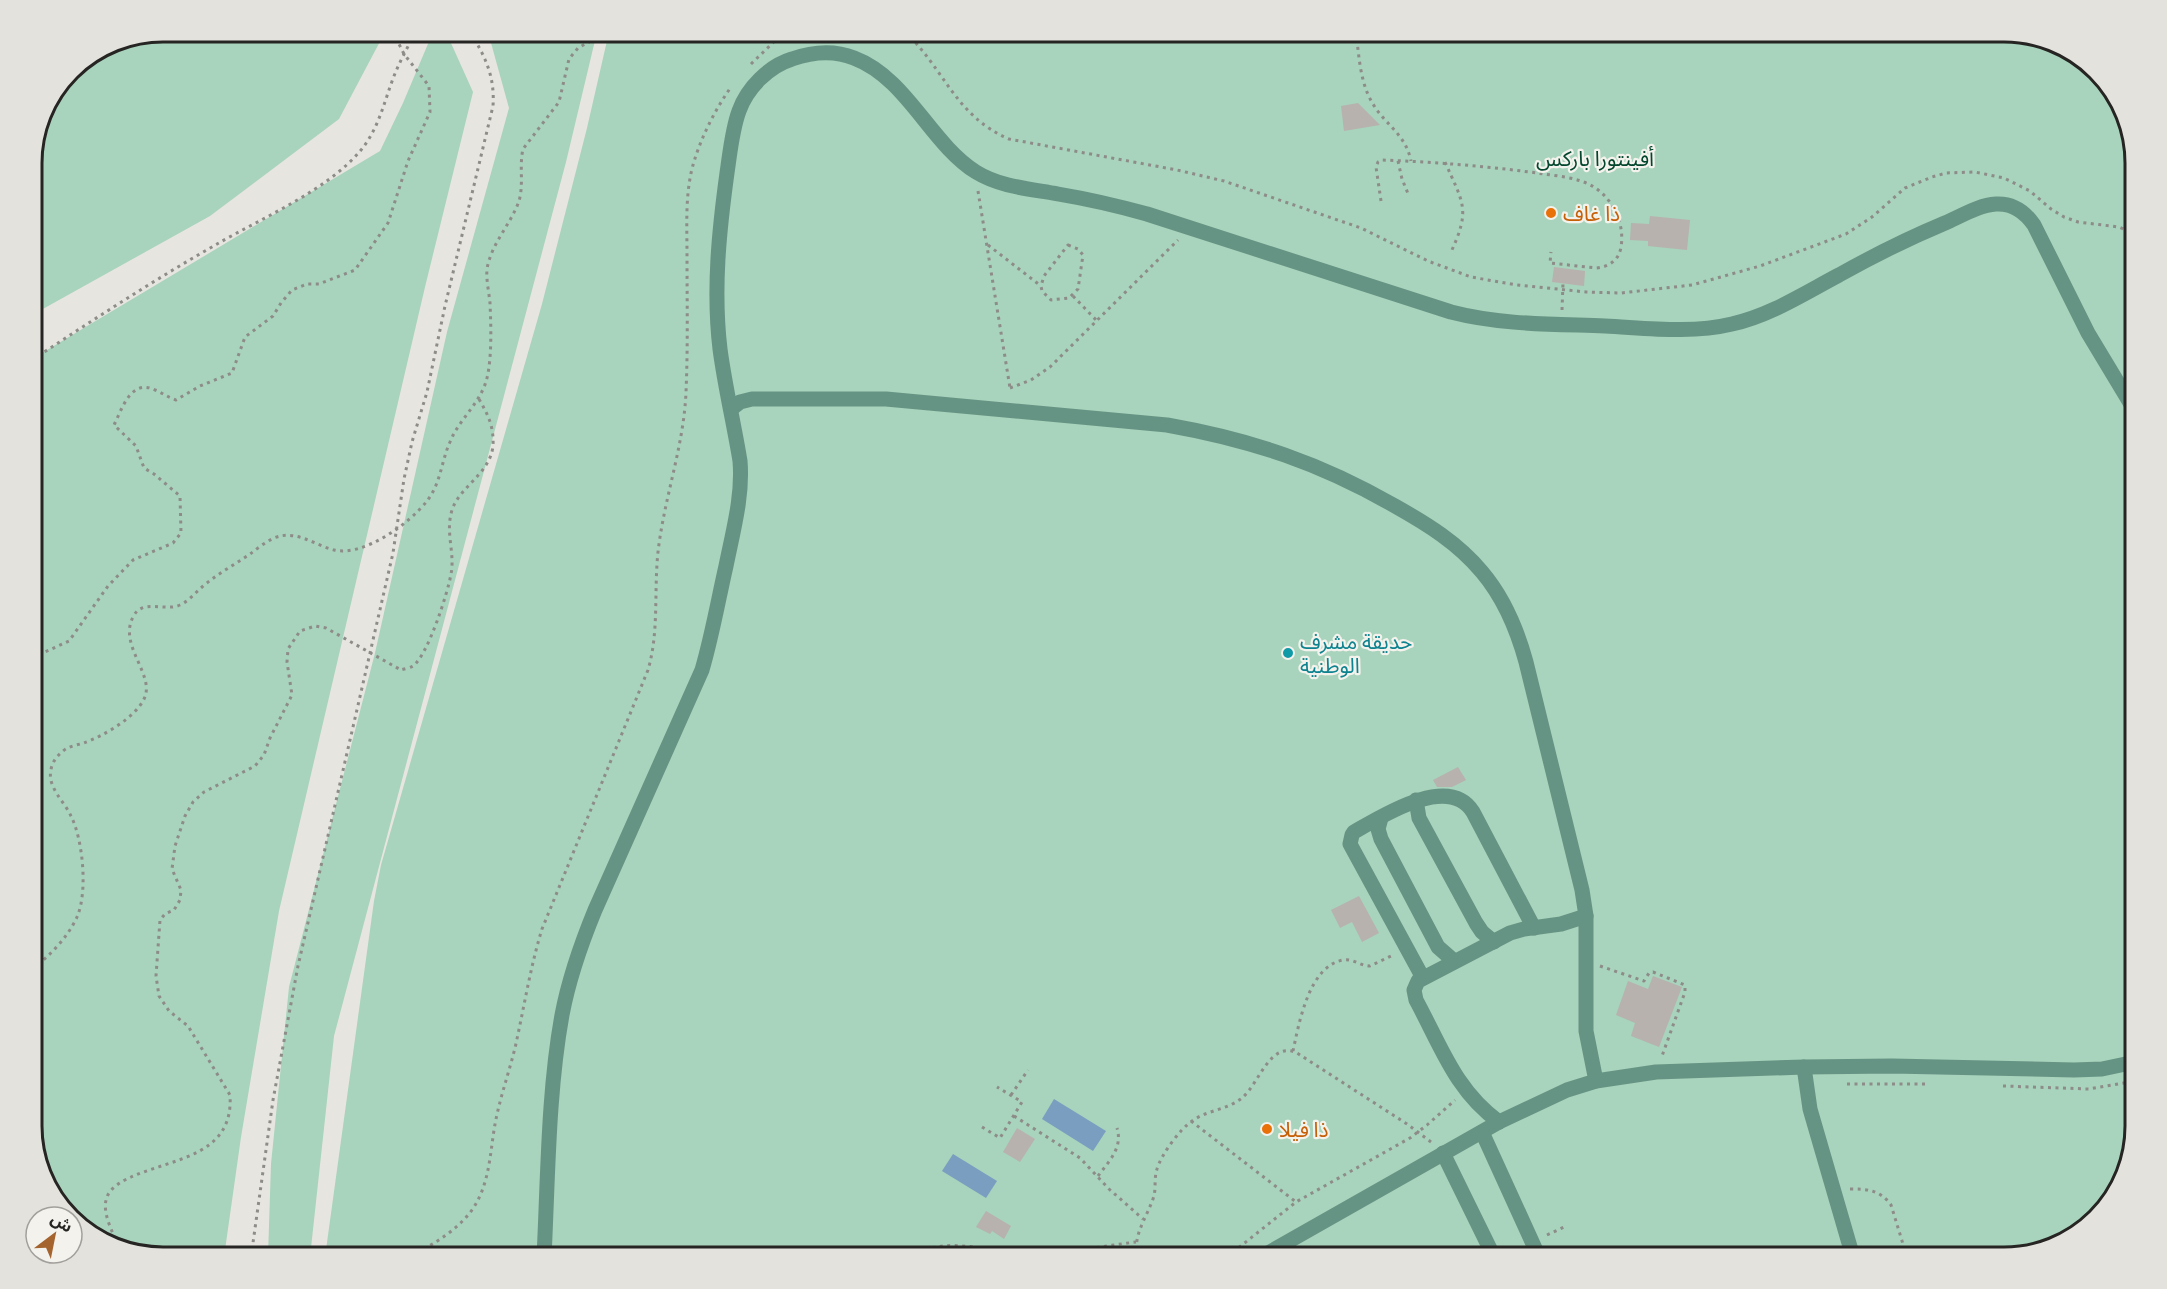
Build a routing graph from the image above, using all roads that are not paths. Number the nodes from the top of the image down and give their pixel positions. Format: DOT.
graph roads {
  1 [pos="2125,394"];
  2 [pos="731,409"];
  3 [pos="1416,800"];
  4 [pos="1381,818"];
  5 [pos="1586,916"];
  6 [pos="1534,928"];
  7 [pos="1494,942"];
  8 [pos="1454,961"];
  9 [pos="1423,978"];
  10 [pos="2125,1064"];
  11 [pos="1804,1066"];
  12 [pos="1596,1082"];
  13 [pos="1499,1122"];
  14 [pos="1482,1132"];
  15 [pos="1443,1153"];
  16 [pos="544,1247"];
  17 [pos="1278,1247"];
  18 [pos="1489,1247"];
  19 [pos="1534,1247"];
  20 [pos="1850,1247"];
  1 -- 2 [label="street"];
  2 -- 5 [label="street"];
  2 -- 16 [label="street"];
  3 -- 4 [label="street"];
  3 -- 6 [label="street"];
  3 -- 7 [label="street"];
  4 -- 8 [label="street"];
  4 -- 9 [label="street"];
  5 -- 6 [label="street"];
  5 -- 12 [label="street"];
  6 -- 7 [label="street"];
  7 -- 8 [label="street"];
  8 -- 9 [label="street"];
  9 -- 13 [label="street"];
  10 -- 11 [label="street"];
  11 -- 12 [label="street"];
  11 -- 20 [label="street"];
  12 -- 13 [label="street"];
  13 -- 14 [label="street"];
  14 -- 15 [label="street"];
  14 -- 19 [label="street"];
  15 -- 17 [label="street"];
  15 -- 18 [label="street"];
}
